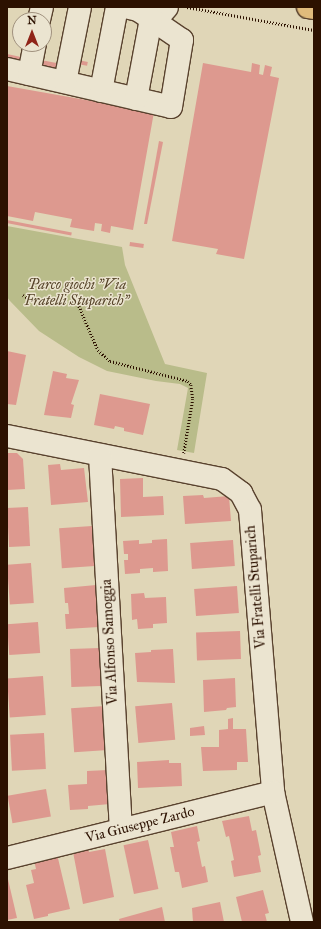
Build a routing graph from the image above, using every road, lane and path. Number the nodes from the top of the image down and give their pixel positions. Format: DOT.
graph roads {
  1 [pos="80,7"];
  2 [pos="117,7"];
  3 [pos="125,7"];
  4 [pos="187,7"];
  5 [pos="308,7"];
  6 [pos="314,8"];
  7 [pos="157,16"];
  8 [pos="314,30"];
  9 [pos="33,52"];
  10 [pos="7,69"];
  11 [pos="29,74"];
  12 [pos="65,82"];
  13 [pos="101,91"];
  14 [pos="136,99"];
  15 [pos="23,295"];
  16 [pos="7,436"];
  17 [pos="100,455"];
  18 [pos="182,471"];
  19 [pos="273,792"];
  20 [pos="121,830"];
  21 [pos="7,858"];
  22 [pos="302,922"];
  1 -- 12 [label="street"];
  2 -- 13 [label="street"];
  3 -- 7 [label="street"];
  4 -- 8 [label="path"];
  5 -- 6 [label="main road"];
  7 -- 14 [label="street"];
  7 -- 14 [label="street"];
  9 -- 11 [label="street"];
  10 -- 11 [label="street"];
  11 -- 12 [label="street"];
  12 -- 13 [label="street"];
  13 -- 14 [label="street"];
  15 -- 18 [label="path"];
  16 -- 17 [label="street, Via Fratelli Stuparich"];
  17 -- 18 [label="street, Via Fratelli Stuparich"];
  17 -- 20 [label="street, Via Alfonso Samoggia"];
  18 -- 19 [label="street, Via Fratelli Stuparich"];
  19 -- 20 [label="street, Via Giuseppe Zardo"];
  19 -- 22 [label="street, Via Fratelli Stuparich"];
  20 -- 21 [label="street, Via Giuseppe Zardo"];
}
